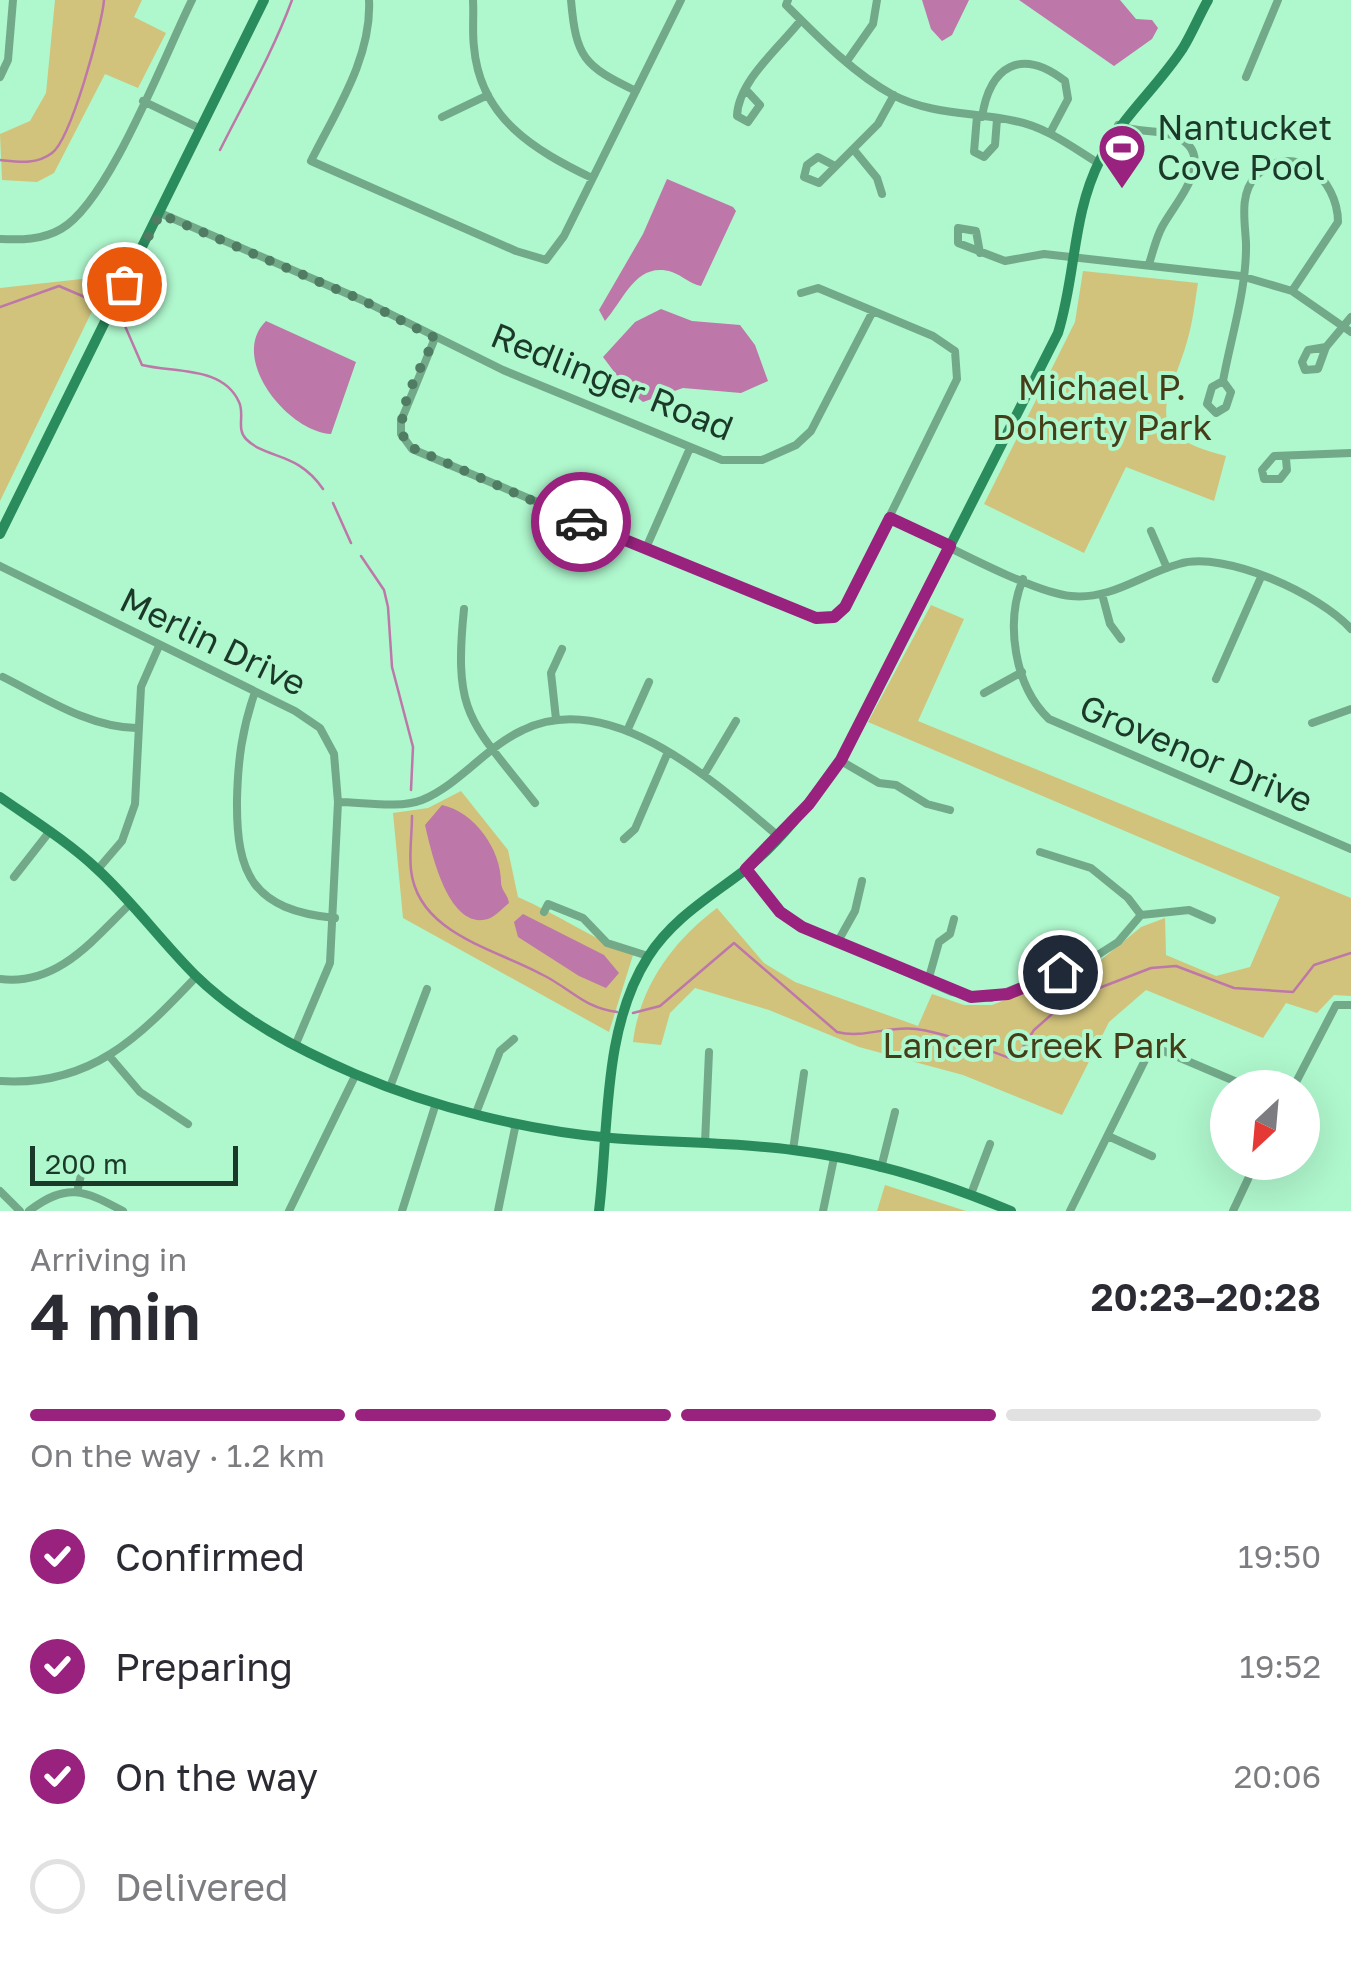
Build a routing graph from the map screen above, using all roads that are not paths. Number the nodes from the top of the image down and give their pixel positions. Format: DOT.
graph roads {
  1 [pos="13,0"];
  2 [pos="192,0"];
  3 [pos="264,0"];
  4 [pos="369,0"];
  5 [pos="473,0"];
  6 [pos="571,0"];
  7 [pos="680,0"];
  8 [pos="877,0"];
  9 [pos="1208,0"];
  10 [pos="1278,0"];
  11 [pos="787,2"];
  12 [pos="0,10"];
  13 [pos="13,10"];
  14 [pos="802,20"];
  15 [pos="847,61"];
  16 [pos="0,76"];
  17 [pos="1246,77"];
  18 [pos="636,91"];
  19 [pos="747,91"];
  20 [pos="488,95"];
  21 [pos="894,96"];
  22 [pos="142,101"];
  23 [pos="442,117"];
  24 [pos="979,117"];
  25 [pos="998,119"];
  26 [pos="1118,125"];
  27 [pos="201,128"];
  28 [pos="1050,133"];
  29 [pos="854,150"];
  30 [pos="1098,163"];
  31 [pos="835,166"];
  32 [pos="592,178"];
  33 [pos="882,194"];
  34 [pos="160,214"];
  35 [pos="0,240"];
  36 [pos="980,252"];
  37 [pos="1072,256"];
  38 [pos="1150,264"];
  39 [pos="1241,276"];
  40 [pos="1292,291"];
  41 [pos="802,293"];
  42 [pos="873,311"];
  43 [pos="1349,325"];
  44 [pos="435,338"];
  45 [pos="1326,347"];
  46 [pos="1223,381"];
  47 [pos="690,448"];
  48 [pos="1351,453"];
  49 [pos="1286,459"];
  50 [pos="890,518"];
  51 [pos="1151,532"];
  52 [pos="0,534"];
  53 [pos="950,546"];
  54 [pos="646,548"];
  55 [pos="0,566"];
  56 [pos="1167,568"];
  57 [pos="1261,577"];
  58 [pos="1023,579"];
  59 [pos="1102,594"];
  60 [pos="464,609"];
  61 [pos="1351,629"];
  62 [pos="1121,639"];
  63 [pos="159,646"];
  64 [pos="562,649"];
  65 [pos="1022,672"];
  66 [pos="4,677"];
  67 [pos="1216,678"];
  68 [pos="650,682"];
  69 [pos="255,692"];
  70 [pos="984,693"];
  71 [pos="1351,709"];
  72 [pos="556,720"];
  73 [pos="736,721"];
  74 [pos="1312,723"];
  75 [pos="136,728"];
  76 [pos="627,731"];
  77 [pos="492,749"];
  78 [pos="668,752"];
  79 [pos="841,760"];
  80 [pos="705,773"];
  81 [pos="0,797"];
  82 [pos="338,802"];
  83 [pos="535,803"];
  84 [pos="950,810"];
  85 [pos="50,832"];
  86 [pos="778,836"];
  87 [pos="624,838"];
  88 [pos="1351,849"];
  89 [pos="1040,852"];
  90 [pos="98,869"];
  91 [pos="746,869"];
  92 [pos="14,877"];
  93 [pos="862,880"];
  94 [pos="129,905"];
  95 [pos="544,912"];
  96 [pos="1142,915"];
  97 [pos="335,918"];
  98 [pos="954,919"];
  99 [pos="1212,920"];
  100 [pos="837,943"];
  101 [pos="648,956"];
  102 [pos="196,976"];
  103 [pos="0,979"];
  104 [pos="928,982"];
  105 [pos="427,989"];
  106 [pos="1351,1005"];
  107 [pos="514,1039"];
  108 [pos="296,1046"];
  109 [pos="708,1052"];
  110 [pos="111,1058"];
  111 [pos="1302,1070"];
  112 [pos="1210,1071"];
  113 [pos="804,1072"];
  114 [pos="356,1074"];
  115 [pos="0,1081"];
  116 [pos="390,1087"];
  117 [pos="436,1103"];
  118 [pos="894,1112"];
  119 [pos="476,1113"];
  120 [pos="516,1123"];
  121 [pos="188,1124"];
  122 [pos="1108,1136"];
  123 [pos="608,1138"];
  124 [pos="705,1143"];
  125 [pos="990,1144"];
  126 [pos="793,1150"];
  127 [pos="1152,1156"];
  128 [pos="834,1158"];
  129 [pos="881,1168"];
  130 [pos="82,1171"];
  131 [pos="1248,1180"];
  132 [pos="0,1192"];
  133 [pos="78,1192"];
  134 [pos="971,1194"];
  135 [pos="20,1211"];
  136 [pos="29,1211"];
  137 [pos="124,1211"];
  138 [pos="289,1211"];
  139 [pos="402,1211"];
  140 [pos="498,1211"];
  141 [pos="599,1211"];
  142 [pos="823,1211"];
  143 [pos="1011,1211"];
  144 [pos="1070,1211"];
  145 [pos="1233,1211"];
  1 -- 13 [label="street"];
  2 -- 22 [label="street"];
  3 -- 27 [label="street"];
  4 -- 32 [label="street"];
  5 -- 20 [label="street"];
  6 -- 18 [label="street"];
  7 -- 18 [label="street"];
  8 -- 15 [label="street"];
  9 -- 26 [label="street"];
  10 -- 17 [label="street"];
  11 -- 14 [label="street"];
  12 -- 13 [label="street"];
  13 -- 16 [label="street"];
  14 -- 15 [label="street"];
  14 -- 19 [label="street"];
  15 -- 21 [label="street"];
  18 -- 32 [label="street"];
  20 -- 23 [label="street"];
  20 -- 32 [label="street"];
  21 -- 24 [label="street"];
  21 -- 29 [label="street"];
  22 -- 27 [label="street"];
  22 -- 35 [label="street"];
  24 -- 25 [label="street"];
  24 -- 25 [label="street"];
  24 -- 28 [label="street"];
  25 -- 28 [label="street"];
  26 -- 30 [label="street"];
  26 -- 38 [label="street"];
  27 -- 34 [label="street"];
  28 -- 30 [label="street"];
  29 -- 31 [label="street"];
  29 -- 33 [label="street"];
  30 -- 37 [label="street"];
  34 -- 44 [label="street, Redlinger Road"];
  34 -- 52 [label="street"];
  36 -- 37 [label="street"];
  37 -- 38 [label="street"];
  37 -- 53 [label="street"];
  38 -- 39 [label="street"];
  39 -- 40 [label="street"];
  39 -- 40 [label="street"];
  39 -- 46 [label="street"];
  40 -- 43 [label="street"];
  41 -- 42 [label="street"];
  42 -- 47 [label="street, Redlinger Road"];
  42 -- 50 [label="street"];
  43 -- 45 [label="street"];
  44 -- 47 [label="street, Redlinger Road"];
  44 -- 54 [label="street"];
  47 -- 54 [label="street"];
  48 -- 49 [label="street"];
  50 -- 53 [label="street"];
  50 -- 54 [label="street"];
  51 -- 56 [label="street"];
  53 -- 58 [label="street"];
  53 -- 79 [label="street"];
  55 -- 63 [label="street, Merlin Drive"];
  56 -- 57 [label="street"];
  56 -- 59 [label="street"];
  57 -- 61 [label="street"];
  57 -- 67 [label="street"];
  58 -- 59 [label="street"];
  58 -- 65 [label="street, Grovenor Drive"];
  59 -- 62 [label="street"];
  60 -- 77 [label="street"];
  63 -- 69 [label="street, Merlin Drive"];
  63 -- 75 [label="street"];
  64 -- 72 [label="street"];
  65 -- 70 [label="street"];
  65 -- 88 [label="street, Grovenor Drive"];
  66 -- 75 [label="street"];
  68 -- 76 [label="street"];
  69 -- 82 [label="street, Merlin Drive"];
  69 -- 97 [label="street"];
  71 -- 74 [label="street"];
  72 -- 76 [label="street"];
  72 -- 77 [label="street"];
  73 -- 80 [label="street"];
  75 -- 90 [label="street"];
  76 -- 78 [label="street"];
  77 -- 82 [label="street"];
  77 -- 83 [label="street"];
  78 -- 80 [label="street"];
  78 -- 87 [label="street"];
  79 -- 84 [label="street"];
  79 -- 86 [label="street"];
  80 -- 86 [label="street"];
  81 -- 85 [label="street"];
  82 -- 97 [label="street, Merlin Drive"];
  85 -- 90 [label="street"];
  85 -- 92 [label="street"];
  86 -- 91 [label="street"];
  89 -- 96 [label="street"];
  90 -- 94 [label="street"];
  91 -- 100 [label="street"];
  91 -- 101 [label="street"];
  93 -- 100 [label="street"];
  94 -- 102 [label="street"];
  94 -- 103 [label="street"];
  95 -- 101 [label="street"];
  96 -- 99 [label="street"];
  96 -- 104 [label="street"];
  97 -- 108 [label="street, Merlin Drive"];
  98 -- 104 [label="street"];
  100 -- 104 [label="street"];
  101 -- 123 [label="street"];
  102 -- 108 [label="street"];
  102 -- 110 [label="street"];
  105 -- 116 [label="street"];
  106 -- 111 [label="street"];
  107 -- 119 [label="street"];
  108 -- 114 [label="street"];
  109 -- 124 [label="street"];
  110 -- 115 [label="street"];
  110 -- 121 [label="street"];
  112 -- 122 [label="street"];
  113 -- 126 [label="street"];
  114 -- 116 [label="street"];
  114 -- 138 [label="street"];
  116 -- 117 [label="street"];
  117 -- 119 [label="street"];
  117 -- 139 [label="street"];
  118 -- 129 [label="street"];
  119 -- 120 [label="street"];
  120 -- 123 [label="street"];
  120 -- 140 [label="street"];
  122 -- 127 [label="street"];
  122 -- 144 [label="street"];
  123 -- 124 [label="street"];
  123 -- 141 [label="street"];
  124 -- 126 [label="street"];
  125 -- 134 [label="street"];
  126 -- 128 [label="street"];
  128 -- 129 [label="street"];
  128 -- 142 [label="street"];
  129 -- 134 [label="street"];
  130 -- 133 [label="street"];
  131 -- 145 [label="street"];
  132 -- 135 [label="street"];
  133 -- 136 [label="street"];
  133 -- 137 [label="street"];
  134 -- 143 [label="street"];
}
